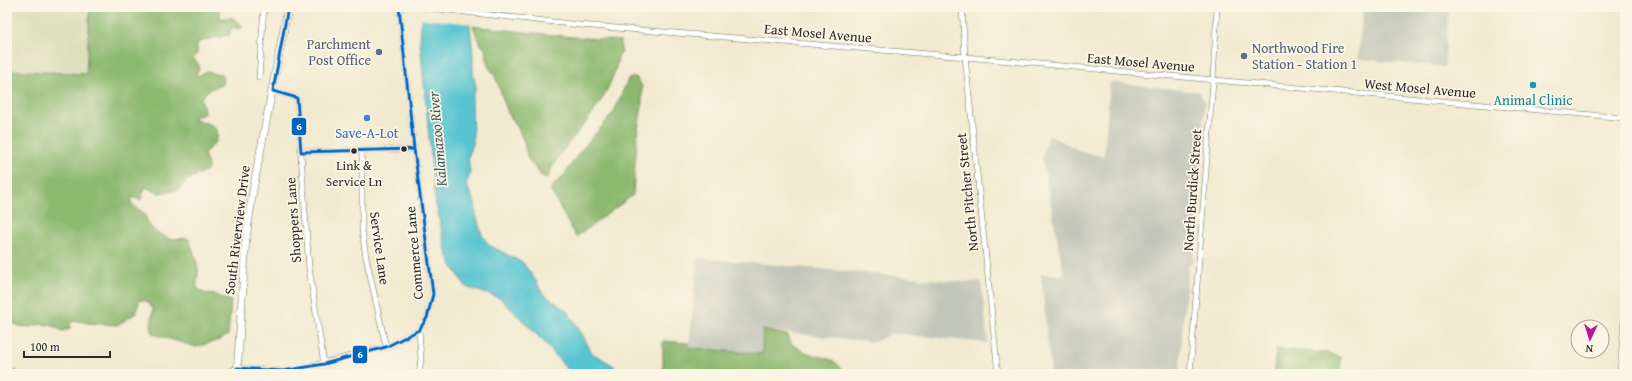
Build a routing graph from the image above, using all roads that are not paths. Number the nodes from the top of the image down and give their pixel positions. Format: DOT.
graph roads {
  1 [pos="264,7"];
  2 [pos="288,7"];
  3 [pos="399,7"];
  4 [pos="421,7"];
  5 [pos="962,7"];
  6 [pos="1217,7"];
  7 [pos="965,57"];
  8 [pos="259,78"];
  9 [pos="1213,81"];
  10 [pos="273,91"];
  11 [pos="1625,118"];
  12 [pos="414,149"];
  13 [pos="362,151"];
  14 [pos="301,152"];
  15 [pos="1625,320"];
  16 [pos="419,330"];
  17 [pos="386,347"];
  18 [pos="324,364"];
  19 [pos="7,371"];
  20 [pos="237,371"];
  21 [pos="52,374"];
  22 [pos="223,374"];
  23 [pos="419,374"];
  24 [pos="998,374"];
  25 [pos="1190,374"];
  26 [pos="1621,374"];
  1 -- 8 [label="street"];
  2 -- 10 [label="street, South Riverview Drive"];
  3 -- 12 [label="street, Commerce Lane"];
  4 -- 7 [label="street, East Mosel Avenue"];
  5 -- 7 [label="street, North Pitcher Street"];
  6 -- 9 [label="street, North Burdick Street"];
  7 -- 9 [label="street, East Mosel Avenue"];
  7 -- 24 [label="street, North Pitcher Street"];
  9 -- 11 [label="street, West Mosel Avenue"];
  9 -- 25 [label="street, North Burdick Street"];
  10 -- 14 [label="street, Shoppers Lane"];
  10 -- 20 [label="street, South Riverview Drive"];
  12 -- 13 [label="street"];
  12 -- 16 [label="street, Commerce Lane"];
  13 -- 14 [label="street"];
  13 -- 17 [label="street, Service Lane"];
  14 -- 18 [label="street, Shoppers Lane"];
  15 -- 26 [label="street"];
  16 -- 17 [label="street"];
  16 -- 23 [label="street"];
  17 -- 18 [label="street"];
  18 -- 20 [label="street"];
  19 -- 21 [label="street"];
  20 -- 22 [label="street"];
}
